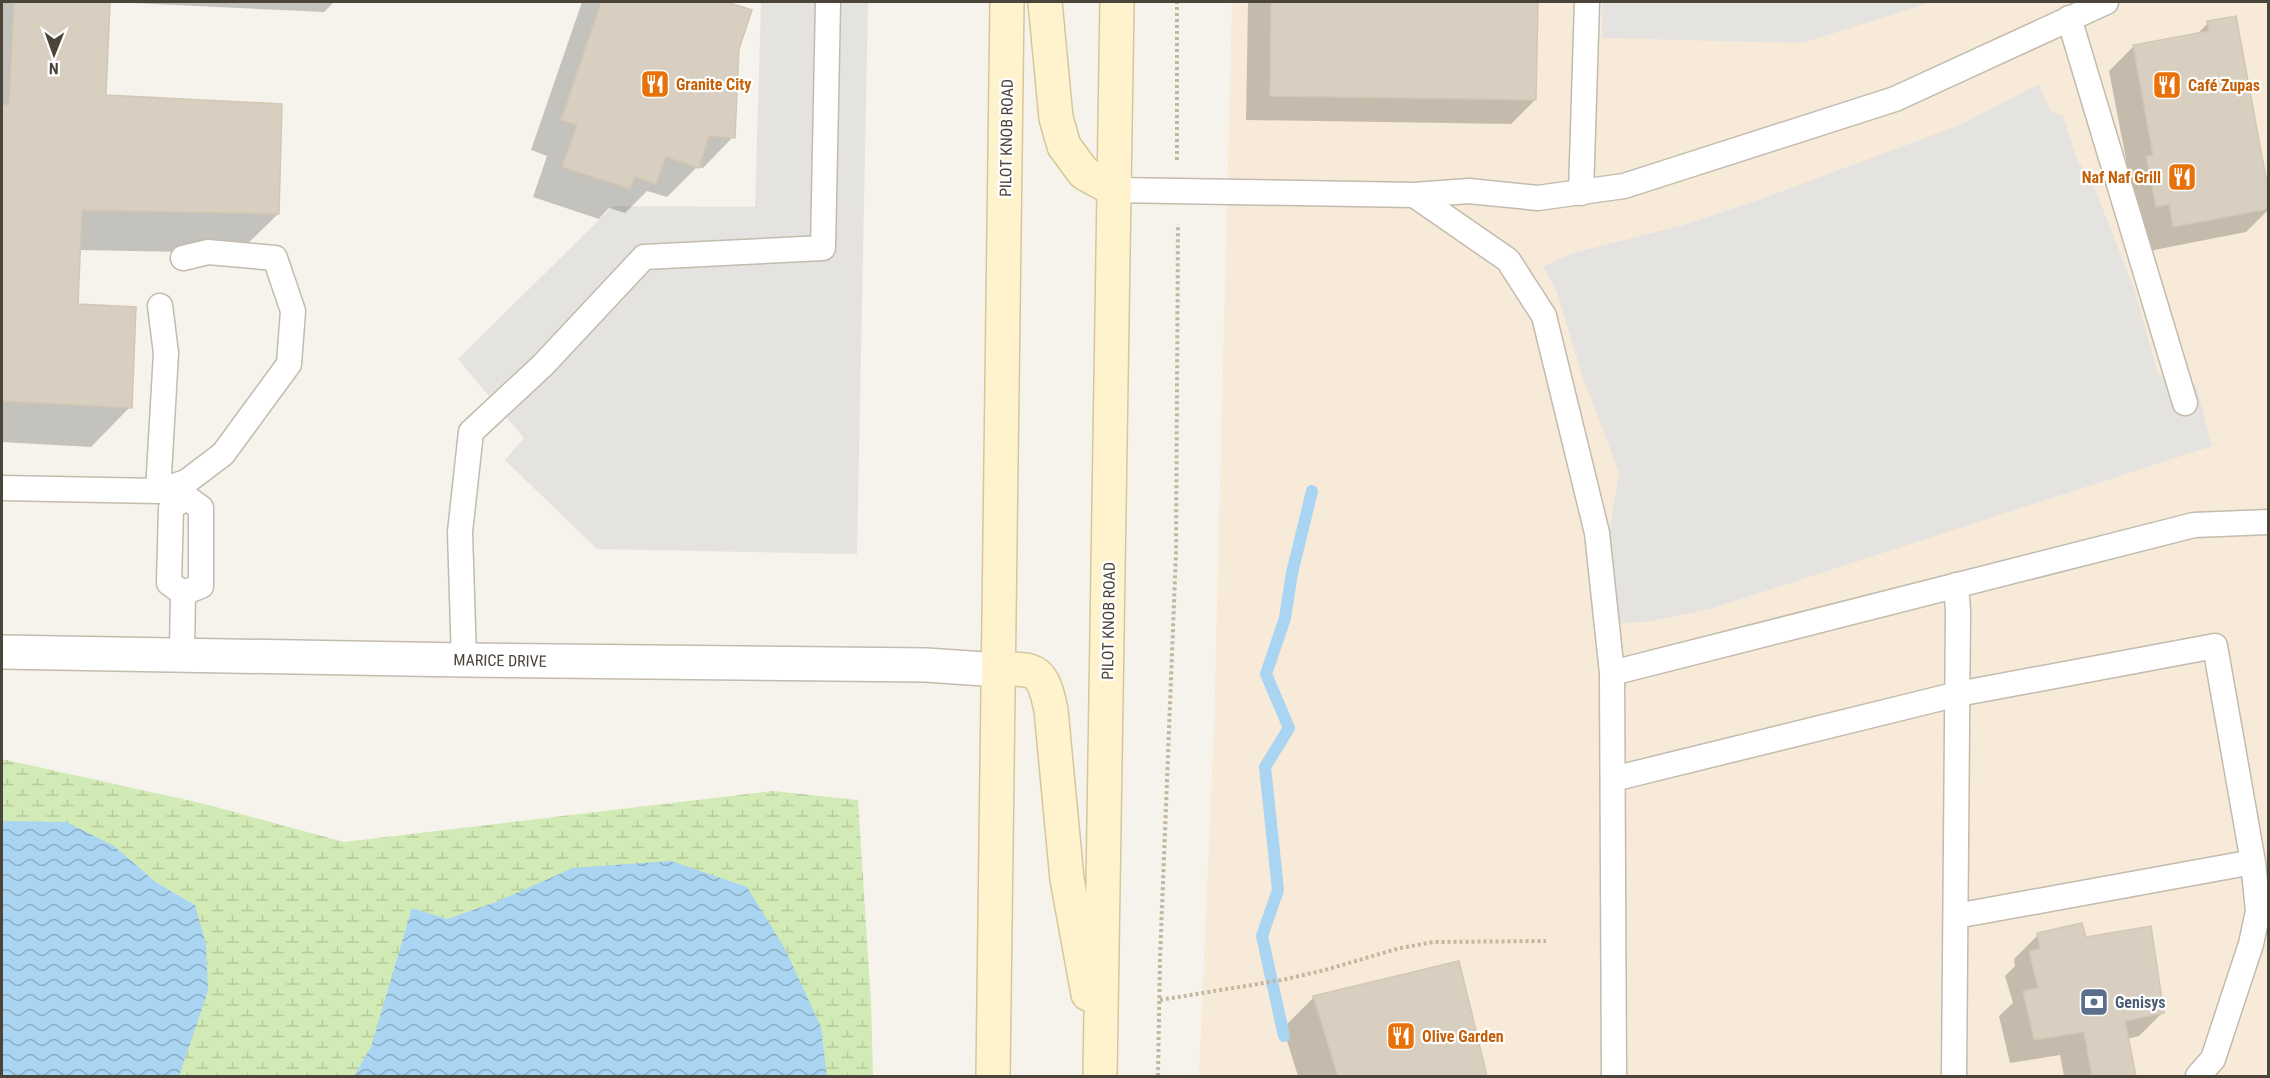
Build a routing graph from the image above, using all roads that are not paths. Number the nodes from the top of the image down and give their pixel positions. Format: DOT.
graph roads {
  1 [pos="828,2"];
  2 [pos="1007,2"];
  3 [pos="1045,2"];
  4 [pos="1117,2"];
  5 [pos="1587,2"];
  6 [pos="2104,2"];
  7 [pos="2069,18"];
  8 [pos="1115,190"];
  9 [pos="1581,193"];
  10 [pos="1414,195"];
  11 [pos="183,258"];
  12 [pos="160,306"];
  13 [pos="2185,403"];
  14 [pos="2,488"];
  15 [pos="186,489"];
  16 [pos="158,491"];
  17 [pos="2268,522"];
  18 [pos="1956,585"];
  19 [pos="2,652"];
  20 [pos="182,654"];
  21 [pos="464,660"];
  22 [pos="999,669"];
  23 [pos="1612,673"];
  24 [pos="1958,694"];
  25 [pos="1613,779"];
  26 [pos="2253,862"];
  27 [pos="1956,916"];
  28 [pos="1100,1064"];
  29 [pos="993,1077"];
  30 [pos="1614,1077"];
  31 [pos="1954,1077"];
  32 [pos="2198,1077"];
  1 -- 21 [label="lane"];
  2 -- 22 [label="main road, PILOT KNOB ROAD"];
  3 -- 8 [label="main road"];
  4 -- 8 [label="main road, PILOT KNOB ROAD"];
  5 -- 9 [label="lane"];
  6 -- 7 [label="lane"];
  7 -- 9 [label="lane"];
  7 -- 13 [label="lane"];
  8 -- 10 [label="lane"];
  8 -- 28 [label="main road, PILOT KNOB ROAD"];
  9 -- 10 [label="lane"];
  10 -- 23 [label="lane"];
  11 -- 15 [label="lane"];
  12 -- 16 [label="lane"];
  14 -- 16 [label="lane"];
  15 -- 16 [label="lane"];
  15 -- 20 [label="lane"];
  17 -- 18 [label="lane"];
  18 -- 23 [label="lane"];
  18 -- 24 [label="lane"];
  19 -- 20 [label="street, MARICE DRIVE"];
  20 -- 21 [label="street, MARICE DRIVE"];
  21 -- 22 [label="street, MARICE DRIVE"];
  22 -- 28 [label="main road, PILOT KNOB ROAD"];
  22 -- 29 [label="main road, PILOT KNOB ROAD"];
  23 -- 25 [label="lane"];
  24 -- 25 [label="lane"];
  24 -- 26 [label="lane"];
  24 -- 27 [label="lane"];
  25 -- 30 [label="lane"];
  26 -- 27 [label="lane"];
  26 -- 32 [label="lane"];
  27 -- 31 [label="lane"];
}
